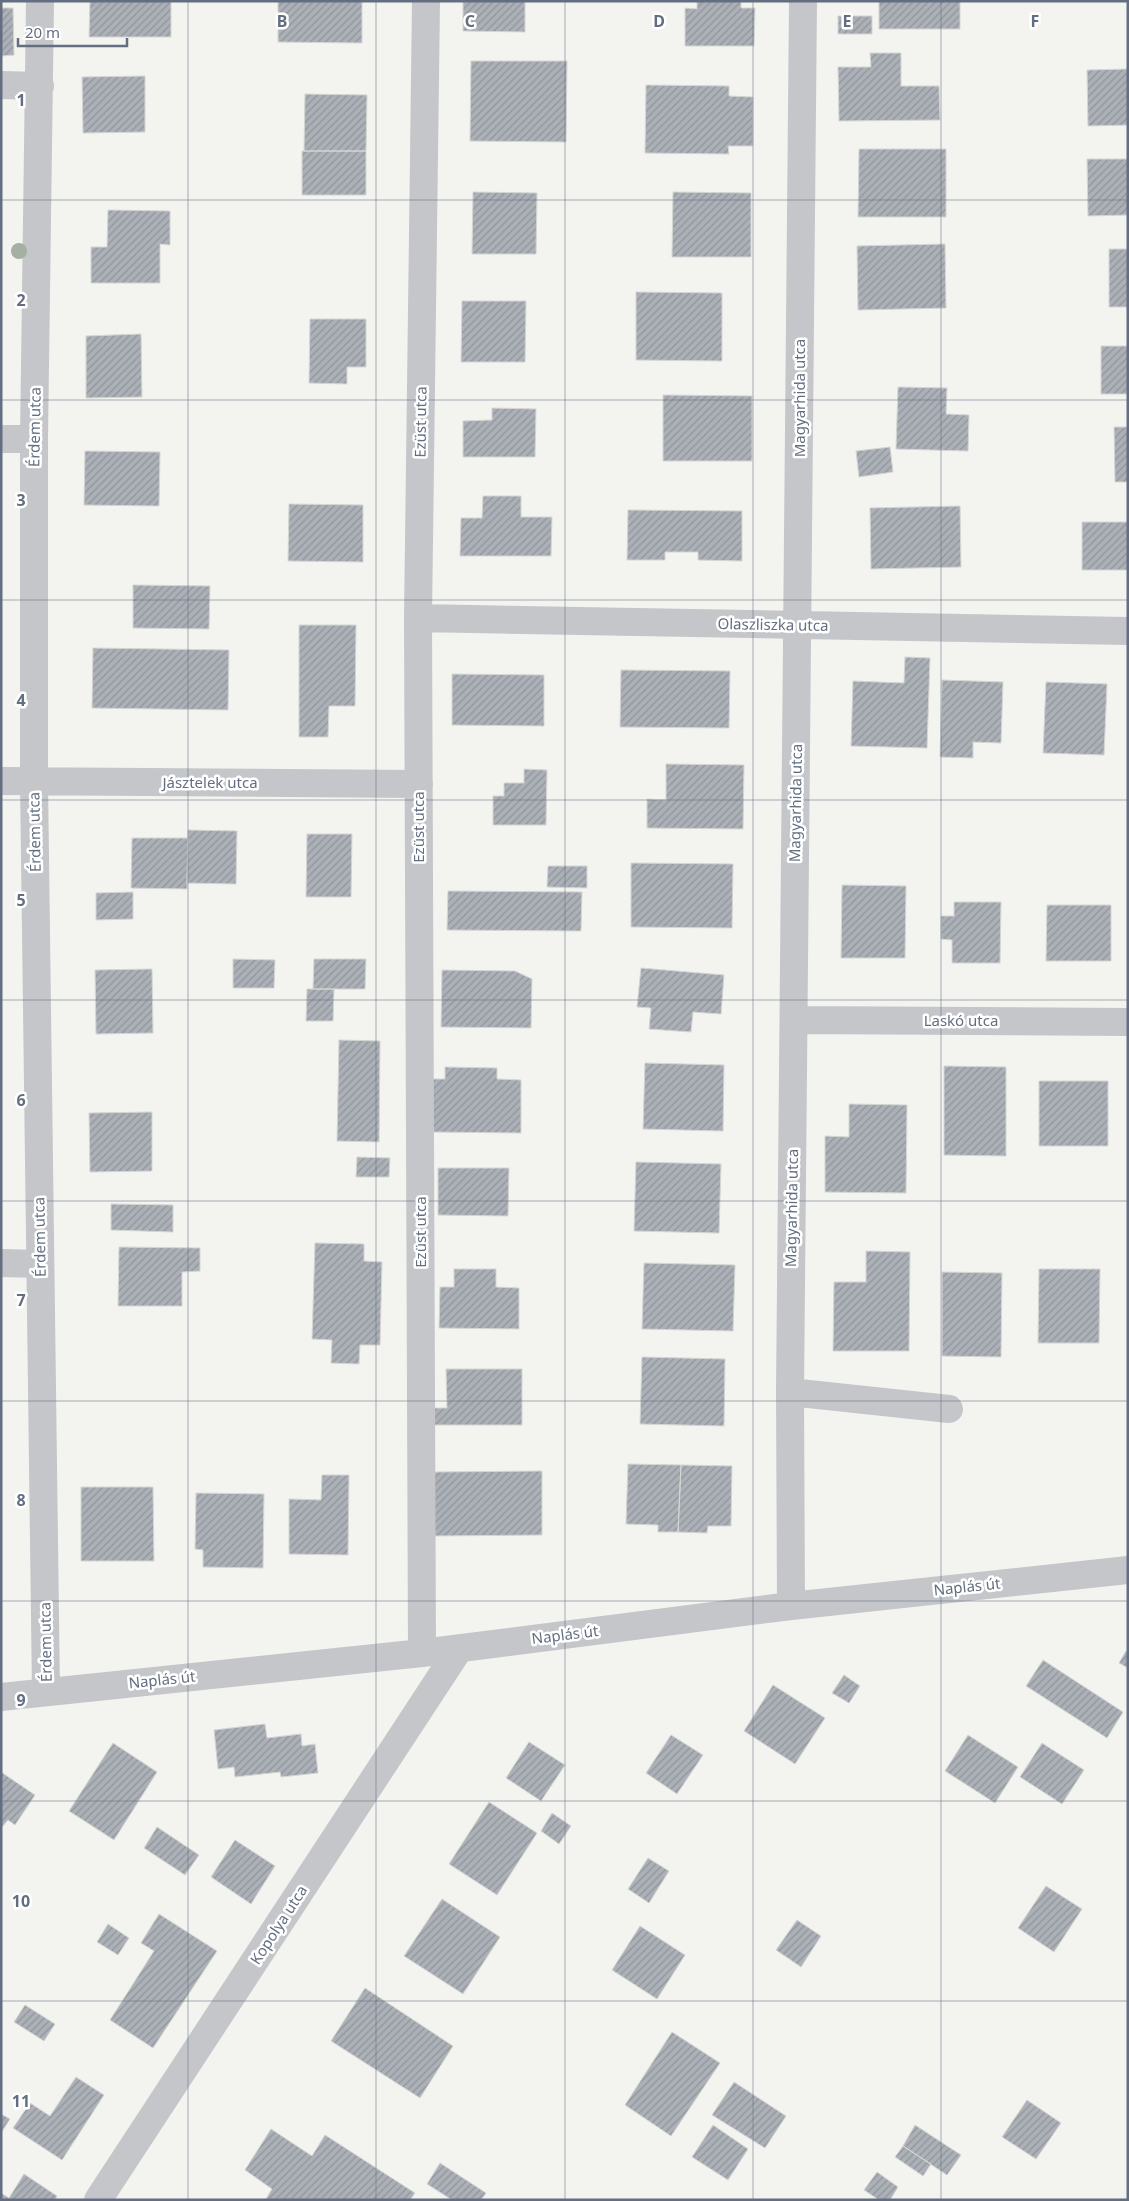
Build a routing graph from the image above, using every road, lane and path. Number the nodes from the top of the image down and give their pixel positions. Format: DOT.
graph roads {
  1 [pos="40,1"];
  2 [pos="426,1"];
  3 [pos="803,1"];
  4 [pos="1,85"];
  5 [pos="40,86"];
  6 [pos="1,439"];
  7 [pos="34,440"];
  8 [pos="418,618"];
  9 [pos="798,626"];
  10 [pos="1128,631"];
  11 [pos="1,781"];
  12 [pos="34,781"];
  13 [pos="419,784"];
  14 [pos="794,1020"];
  15 [pos="1128,1022"];
  16 [pos="1,1263"];
  17 [pos="40,1264"];
  18 [pos="790,1392"];
  19 [pos="949,1409"];
  20 [pos="1128,1570"];
  21 [pos="792,1606"];
  22 [pos="459,1649"];
  23 [pos="422,1653"];
  24 [pos="46,1692"];
  25 [pos="1,1697"];
  26 [pos="98,2200"];
  1 -- 5 [label="street, Érdem utca"];
  2 -- 8 [label="street, Ezüst utca"];
  3 -- 9 [label="street, Magyarhida utca"];
  4 -- 5 [label="street"];
  5 -- 7 [label="street, Érdem utca"];
  6 -- 7 [label="street"];
  7 -- 12 [label="street, Érdem utca"];
  8 -- 9 [label="street, Olaszliszka utca"];
  8 -- 13 [label="street, Ezüst utca"];
  9 -- 10 [label="street, Olaszliszka utca"];
  9 -- 14 [label="street, Magyarhida utca"];
  11 -- 12 [label="street, Jásztelek utca"];
  12 -- 13 [label="street, Jásztelek utca"];
  12 -- 17 [label="street, Érdem utca"];
  13 -- 23 [label="street, Ezüst utca"];
  14 -- 15 [label="street, Laskó utca"];
  14 -- 18 [label="street, Magyarhida utca"];
  16 -- 17 [label="street"];
  17 -- 24 [label="street, Érdem utca"];
  18 -- 19 [label="street"];
  18 -- 21 [label="street, Magyarhida utca"];
  20 -- 21 [label="street, Naplás út"];
  21 -- 22 [label="street, Naplás út"];
  22 -- 23 [label="street, Naplás út"];
  22 -- 26 [label="street, Kopolya utca"];
  23 -- 24 [label="street, Naplás út"];
  24 -- 25 [label="street, Naplás út"];
}
